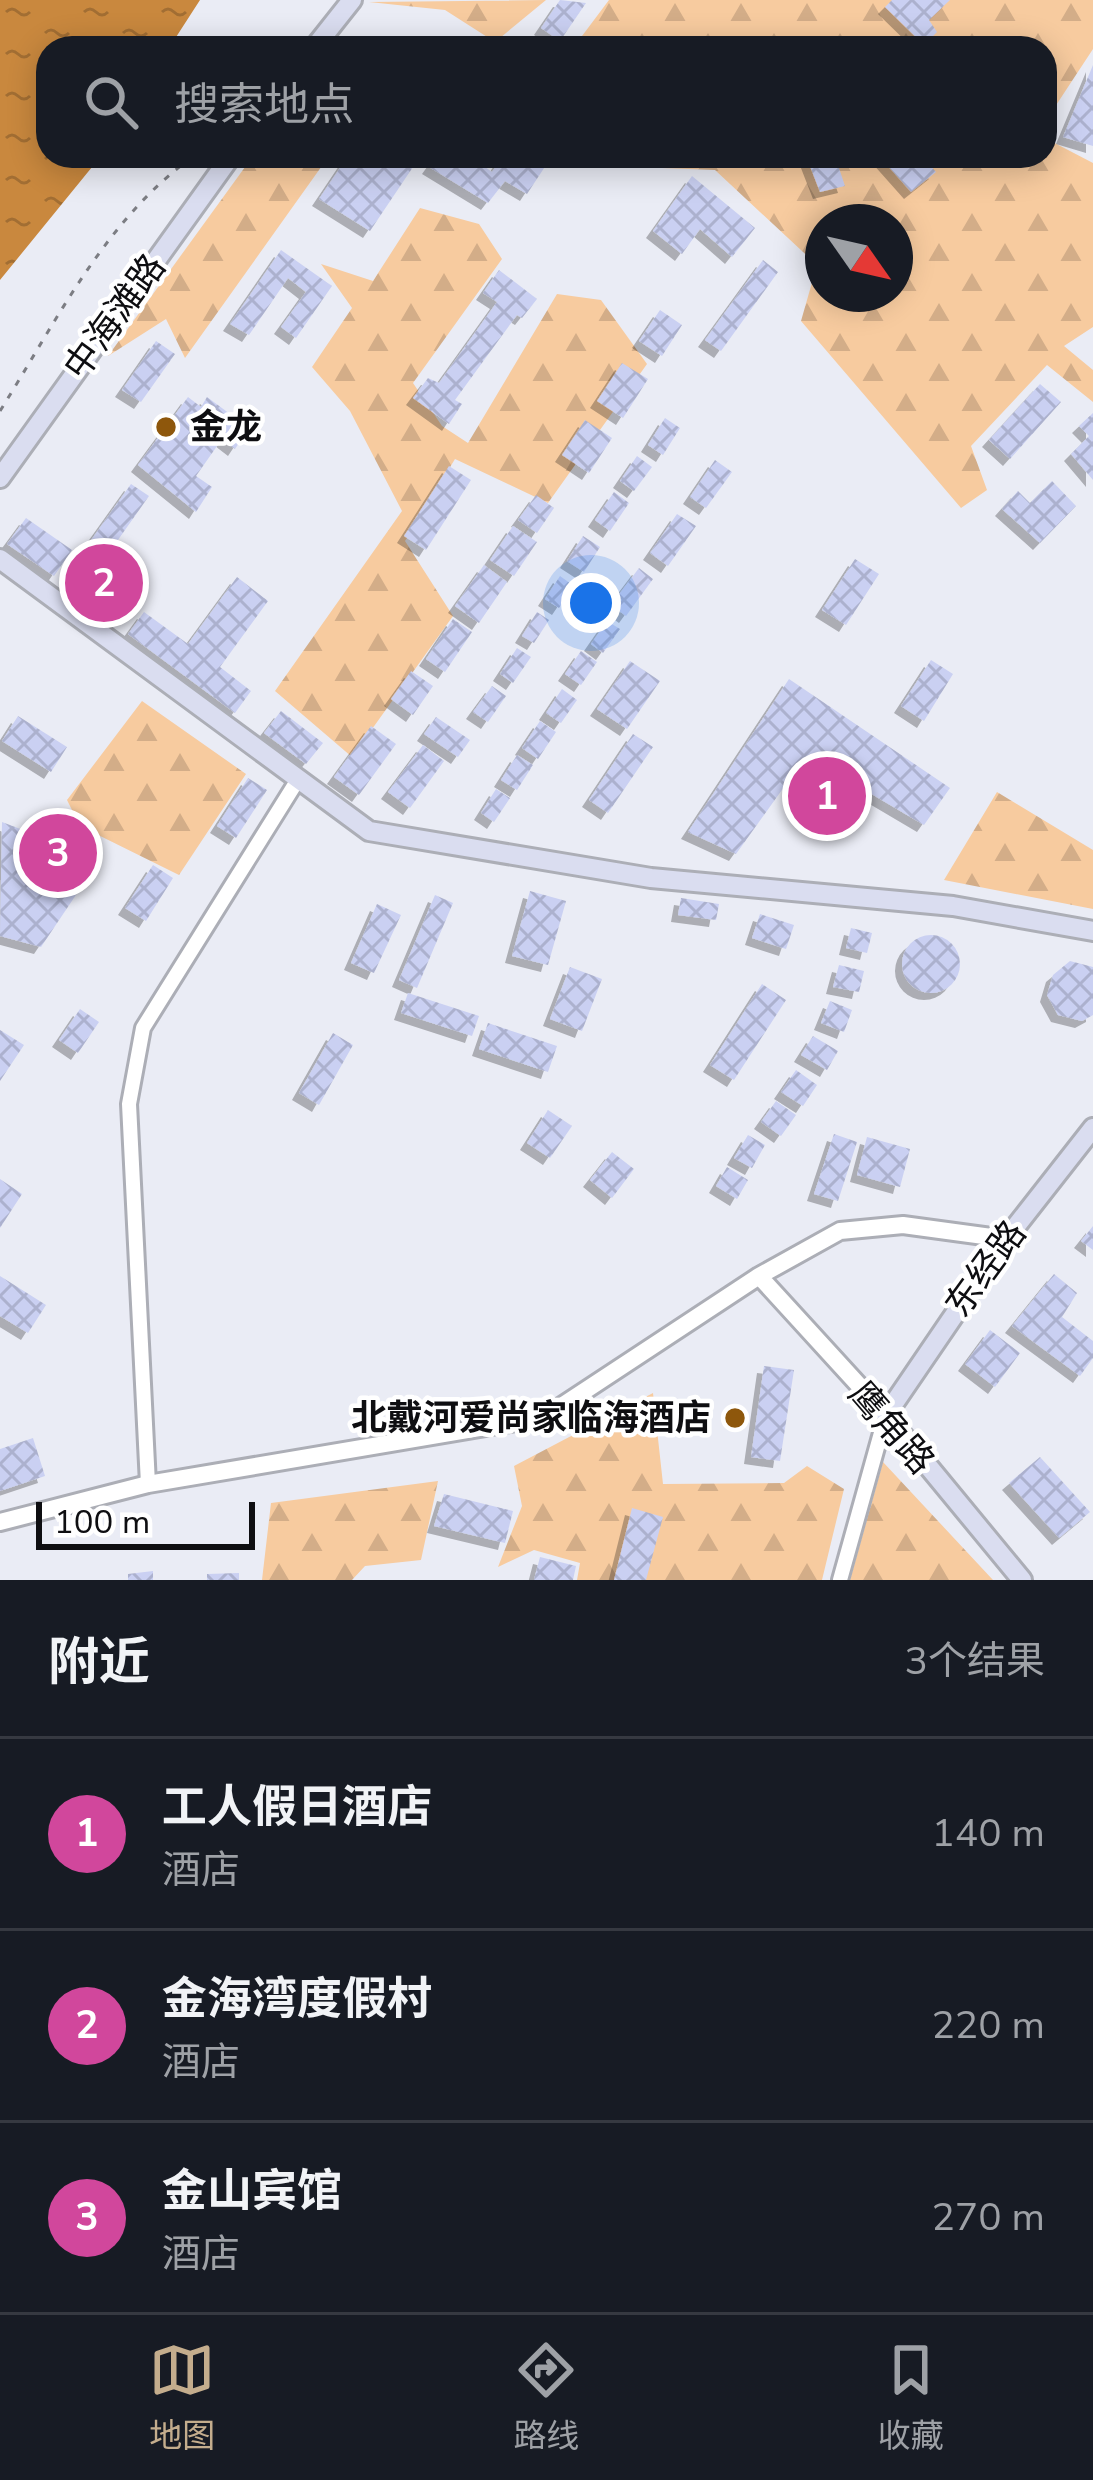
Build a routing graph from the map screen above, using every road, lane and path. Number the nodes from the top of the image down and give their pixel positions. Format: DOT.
graph roads {
  1 [pos="352,0"];
  2 [pos="324,36"];
  3 [pos="177,168"];
  4 [pos="222,168"];
  5 [pos="0,411"];
  6 [pos="0,478"];
  7 [pos="0,559"];
  8 [pos="296,781"];
  9 [pos="1093,931"];
  10 [pos="1093,1128"];
  11 [pos="1006,1239"];
  12 [pos="758,1276"];
  13 [pos="886,1415"];
  14 [pos="148,1484"];
  15 [pos="0,1522"];
  16 [pos="841,1580"];
  17 [pos="1022,1580"];
  1 -- 2 [label="main road"];
  3 -- 5 [label="path"];
  4 -- 6 [label="main road, 中海滩路"];
  7 -- 8 [label="main road"];
  8 -- 9 [label="main road"];
  8 -- 14 [label="street"];
  10 -- 11 [label="main road, 东经路"];
  11 -- 12 [label="street"];
  11 -- 13 [label="main road, 东经路"];
  12 -- 13 [label="street, 鹰角路"];
  12 -- 14 [label="street"];
  13 -- 16 [label="street"];
  13 -- 17 [label="main road, 鹰角路"];
  14 -- 15 [label="street"];
}
